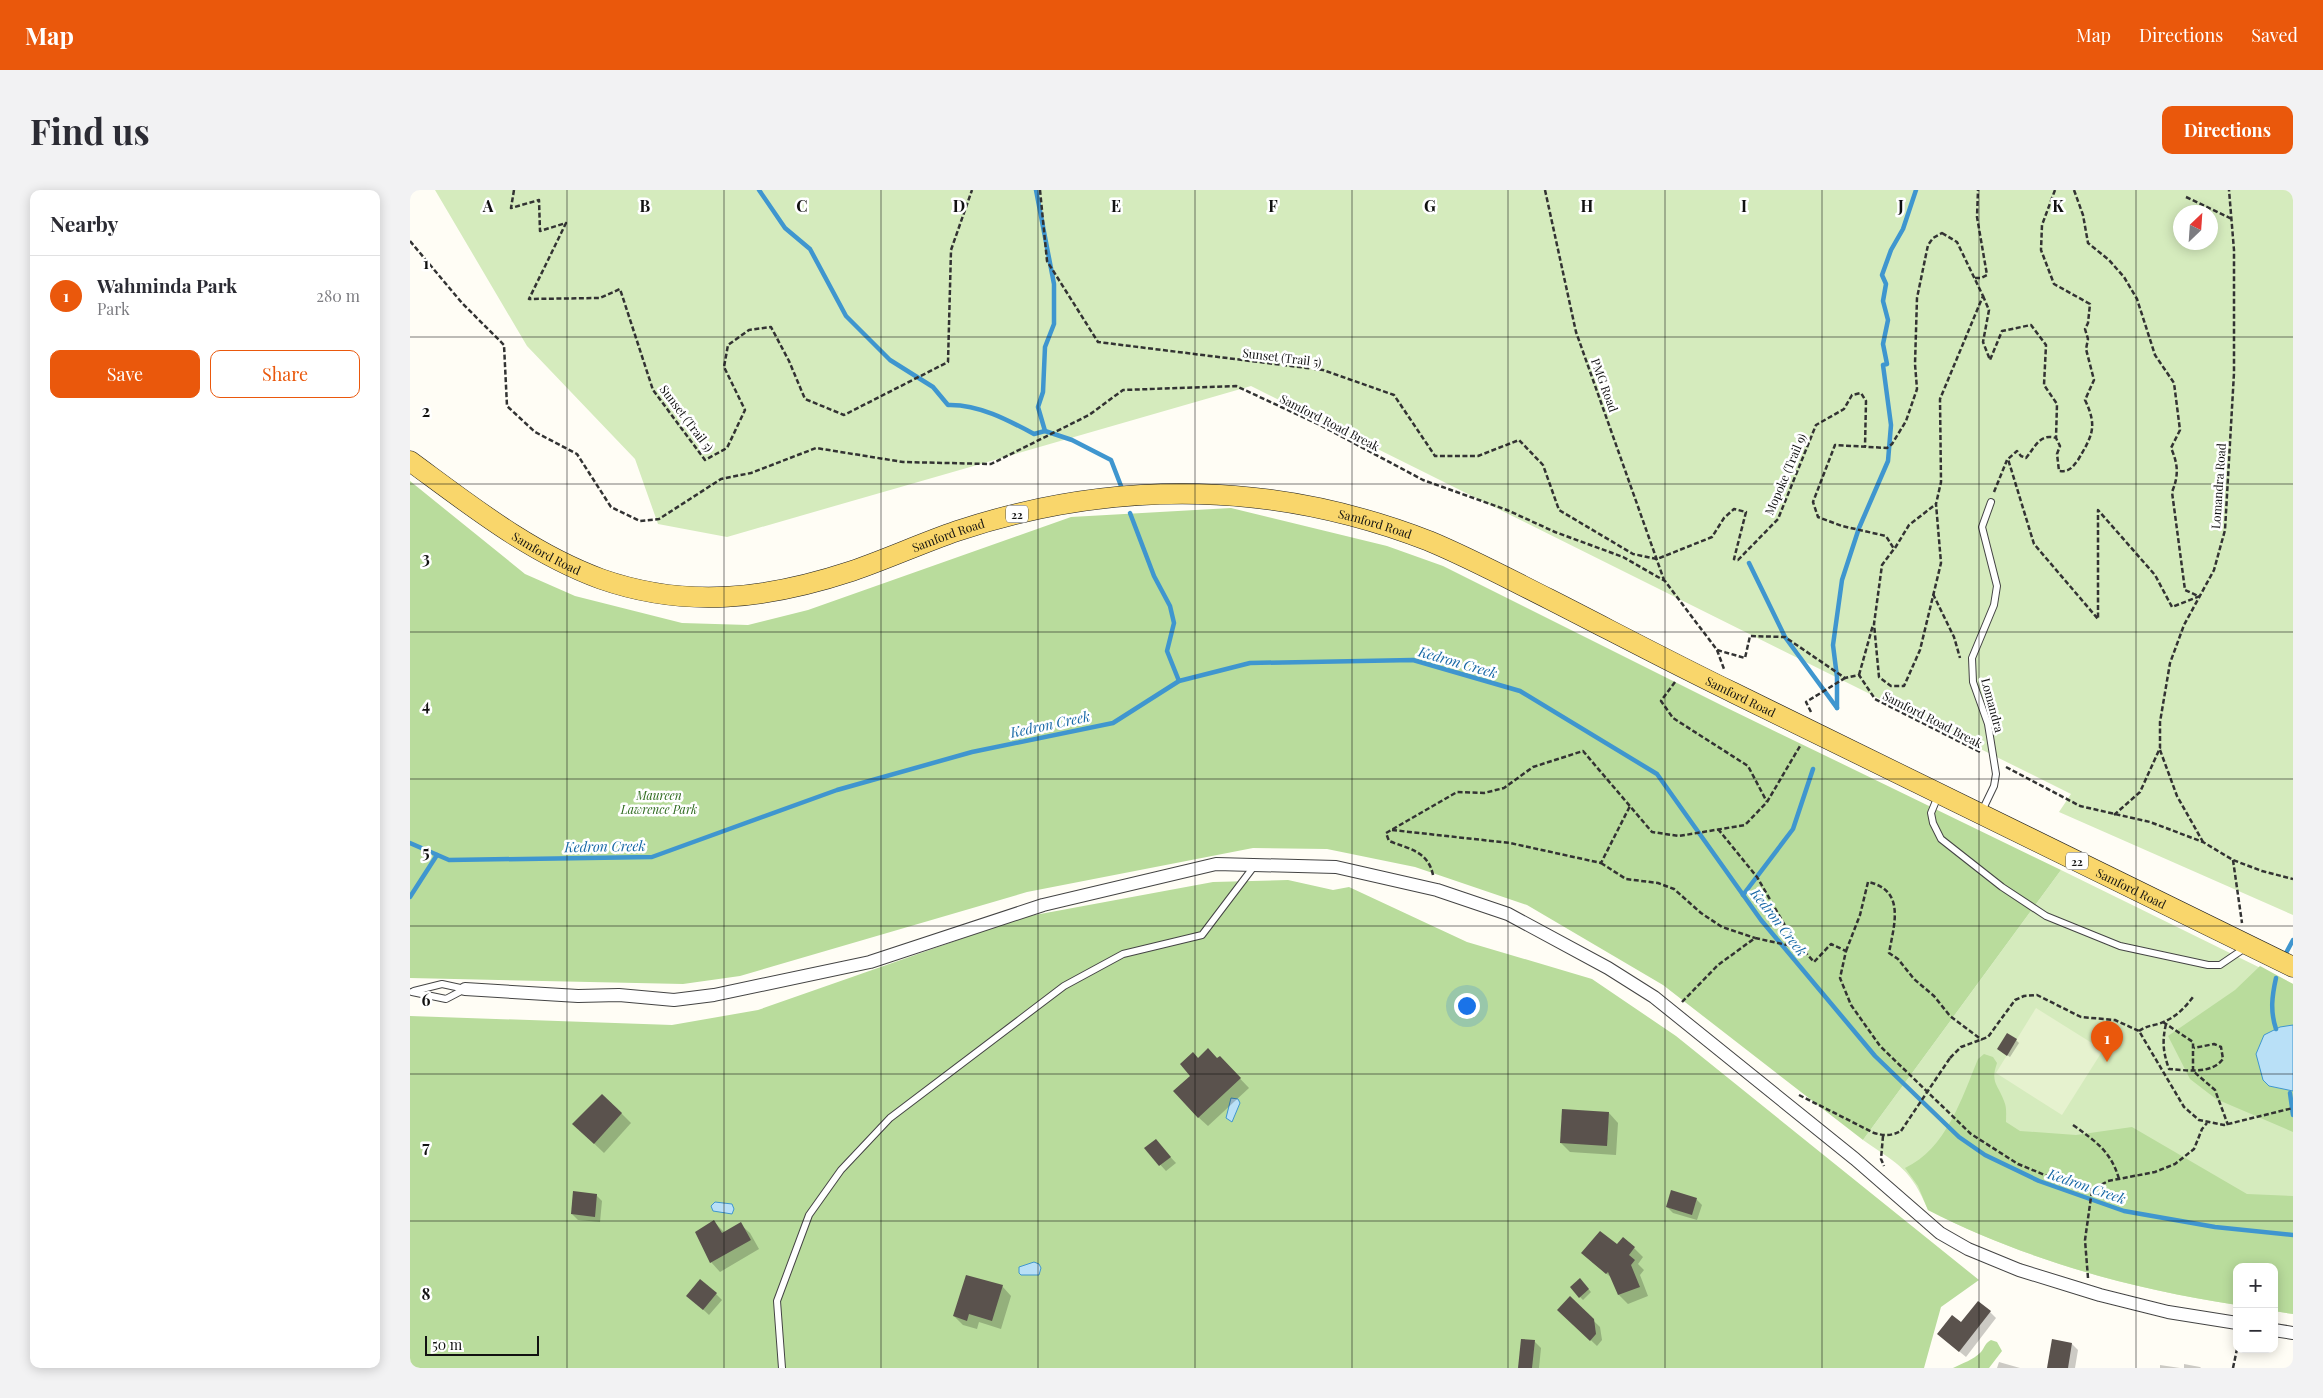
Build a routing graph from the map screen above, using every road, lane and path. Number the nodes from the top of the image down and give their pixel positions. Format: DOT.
graph roads {
  1 [pos="514,190"];
  2 [pos="972,190"];
  3 [pos="1040,190"];
  4 [pos="1545,190"];
  5 [pos="1978,190"];
  6 [pos="2055,190"];
  7 [pos="2074,190"];
  8 [pos="2230,190"];
  9 [pos="2186,197"];
  10 [pos="2232,219"];
  11 [pos="410,241"];
  12 [pos="1975,278"];
  13 [pos="1983,296"];
  14 [pos="2056,438"];
  15 [pos="1865,446"];
  16 [pos="2008,459"];
  17 [pos="410,461"];
  18 [pos="1991,502"];
  19 [pos="1936,504"];
  20 [pos="1894,549"];
  21 [pos="1657,559"];
  22 [pos="1665,581"];
  23 [pos="1933,594"];
  24 [pos="2200,596"];
  25 [pos="1874,624"];
  26 [pos="1962,661"];
  27 [pos="1685,669"];
  28 [pos="1858,675"];
  29 [pos="1845,678"];
  30 [pos="1809,708"];
  31 [pos="1800,746"];
  32 [pos="2160,748"];
  33 [pos="1994,762"];
  34 [pos="1939,794"];
  35 [pos="1767,802"];
  36 [pos="1630,806"];
  37 [pos="1980,814"];
  38 [pos="2114,815"];
  39 [pos="1391,830"];
  40 [pos="1718,830"];
  41 [pos="2203,842"];
  42 [pos="2233,860"];
  43 [pos="1601,863"];
  44 [pos="1256,864"];
  45 [pos="2293,879"];
  46 [pos="1437,890"];
  47 [pos="1755,938"];
  48 [pos="2247,944"];
  49 [pos="1801,948"];
  50 [pos="1846,952"];
  51 [pos="2293,967"];
  52 [pos="465,989"];
  53 [pos="411,992"];
  54 [pos="2193,997"];
  55 [pos="1673,1012"];
  56 [pos="2164,1023"];
  57 [pos="2140,1031"];
  58 [pos="1982,1040"];
  59 [pos="2194,1048"];
  60 [pos="2193,1071"];
  61 [pos="1796,1093"];
  62 [pos="2293,1108"];
  63 [pos="2207,1123"];
  64 [pos="2073,1125"];
  65 [pos="2228,1125"];
  66 [pos="2119,1179"];
  67 [pos="2092,1190"];
  68 [pos="2089,1291"];
  69 [pos="2233,1323"];
  70 [pos="2278,1331"];
  71 [pos="2293,1333"];
  72 [pos="2236,1353"];
  73 [pos="782,1368"];
  74 [pos="2233,1368"];
  1 -- 2 [label="path, Sunset (Trail 5)"];
  3 -- 21 [label="path, Sunset (Trail 5)"];
  4 -- 21 [label="path, PMG Road"];
  5 -- 12 [label="path"];
  6 -- 14 [label="path"];
  7 -- 24 [label="path"];
  8 -- 10 [label="path, Lomandra Road"];
  9 -- 10 [label="path"];
  10 -- 24 [label="path, Lomandra Road"];
  11 -- 22 [label="path, Samford Road Break"];
  12 -- 13 [label="path"];
  12 -- 15 [label="path"];
  13 -- 14 [label="path"];
  13 -- 19 [label="path"];
  14 -- 16 [label="path"];
  15 -- 20 [label="path"];
  15 -- 21 [label="path, Mopoke (Trail 9)"];
  16 -- 18 [label="path"];
  16 -- 24 [label="path"];
  17 -- 27 [label="main road, Samford Road / 22"];
  18 -- 33 [label="lane, Lomandra"];
  19 -- 20 [label="path"];
  19 -- 23 [label="path"];
  20 -- 25 [label="path"];
  21 -- 22 [label="path, PMG Road"];
  22 -- 29 [label="path, Samford Road Break"];
  23 -- 25 [label="path"];
  23 -- 26 [label="path"];
  24 -- 32 [label="path, Lomandra Road"];
  25 -- 28 [label="path"];
  27 -- 34 [label="main road, Samford Road / 22"];
  27 -- 35 [label="path"];
  28 -- 29 [label="path"];
  28 -- 33 [label="path, Samford Road Break"];
  29 -- 30 [label="path"];
  31 -- 35 [label="path"];
  32 -- 38 [label="path, Lomandra Road"];
  32 -- 41 [label="path"];
  33 -- 37 [label="lane, Lomandra"];
  33 -- 38 [label="path, Samford Road Break"];
  34 -- 37 [label="main road, Samford Road / 22"];
  34 -- 48 [label="lane"];
  35 -- 40 [label="path"];
  36 -- 39 [label="path"];
  36 -- 40 [label="path"];
  36 -- 43 [label="path"];
  37 -- 48 [label="main road, Samford Road / 22"];
  38 -- 41 [label="path, Samford Road Break"];
  39 -- 43 [label="path"];
  39 -- 46 [label="path"];
  40 -- 49 [label="path"];
  41 -- 42 [label="path, Samford Road Break"];
  42 -- 45 [label="path, Samford Road Break"];
  42 -- 48 [label="path"];
  43 -- 47 [label="path"];
  44 -- 46 [label="street"];
  44 -- 52 [label="street"];
  44 -- 73 [label="lane"];
  46 -- 55 [label="street"];
  47 -- 49 [label="path"];
  47 -- 55 [label="path"];
  48 -- 51 [label="main road, Samford Road / 22"];
  49 -- 50 [label="path"];
  50 -- 58 [label="path"];
  50 -- 67 [label="path"];
  52 -- 53 [label="lane"];
  52 -- 53 [label="lane"];
  54 -- 56 [label="path"];
  55 -- 68 [label="street"];
  56 -- 57 [label="path"];
  56 -- 59 [label="path"];
  56 -- 60 [label="path"];
  57 -- 58 [label="path"];
  57 -- 63 [label="path"];
  58 -- 61 [label="path, bridge"];
  59 -- 60 [label="path"];
  59 -- 60 [label="path"];
  60 -- 65 [label="path"];
  62 -- 65 [label="path"];
  63 -- 65 [label="path"];
  63 -- 66 [label="path"];
  64 -- 66 [label="path"];
  66 -- 67 [label="path"];
  67 -- 68 [label="path"];
  68 -- 69 [label="street"];
  70 -- 71 [label="street"];
  72 -- 74 [label="path"];
}
